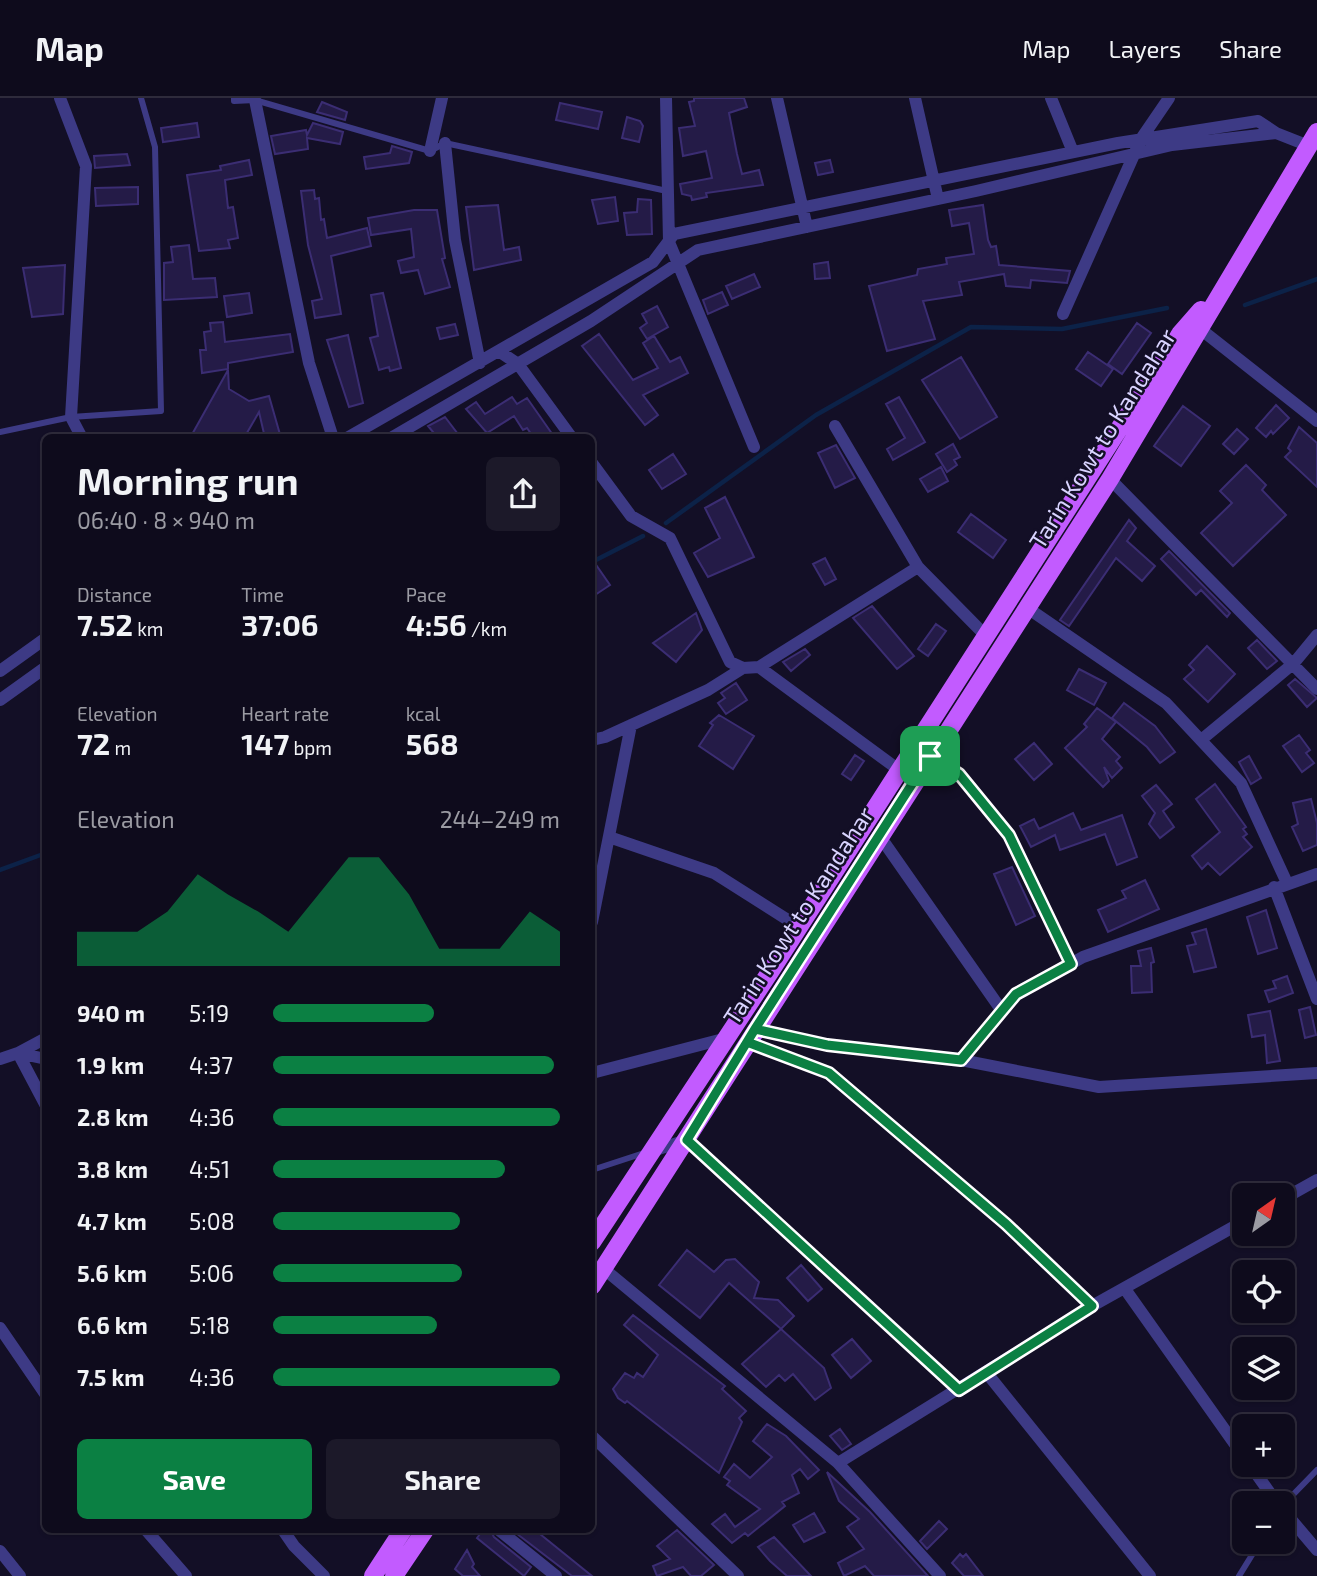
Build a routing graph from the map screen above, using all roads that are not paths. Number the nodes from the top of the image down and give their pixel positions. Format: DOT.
graph roads {
  1 [pos="60,98"];
  2 [pos="141,98"];
  3 [pos="234,98"];
  4 [pos="442,98"];
  5 [pos="666,98"];
  6 [pos="777,98"];
  7 [pos="915,98"];
  8 [pos="1051,98"];
  9 [pos="1169,98"];
  10 [pos="255,100"];
  11 [pos="1276,133"];
  12 [pos="1141,139"];
  13 [pos="1313,139"];
  14 [pos="446,143"];
  15 [pos="430,151"];
  16 [pos="1073,152"];
  17 [pos="1135,154"];
  18 [pos="934,181"];
  19 [pos="669,191"];
  20 [pos="938,199"];
  21 [pos="803,208"];
  22 [pos="807,227"];
  23 [pos="668,242"];
  24 [pos="677,263"];
  25 [pos="1063,314"];
  26 [pos="1195,325"];
  27 [pos="500,352"];
  28 [pos="480,363"];
  29 [pos="518,364"];
  30 [pos="71,417"];
  31 [pos="1317,421"];
  32 [pos="835,426"];
  33 [pos="0,432"];
  34 [pos="80,434"];
  35 [pos="332,434"];
  36 [pos="354,434"];
  37 [pos="398,434"];
  38 [pos="569,434"];
  39 [pos="754,447"];
  40 [pos="595,467"];
  41 [pos="1110,480"];
  42 [pos="918,568"];
  43 [pos="1026,607"];
  44 [pos="985,635"];
  45 [pos="1317,635"];
  46 [pos="42,641"];
  47 [pos="1294,663"];
  48 [pos="759,667"];
  49 [pos="743,668"];
  50 [pos="42,670"];
  51 [pos="0,671"];
  52 [pos="1317,689"];
  53 [pos="0,700"];
  54 [pos="631,725"];
  55 [pos="595,739"];
  56 [pos="1200,740"];
  57 [pos="930,756"];
  58 [pos="899,771"];
  59 [pos="879,835"];
  60 [pos="609,837"];
  61 [pos="1317,874"];
  62 [pos="1280,885"];
  63 [pos="595,907"];
  64 [pos="799,927"];
  65 [pos="1071,964"];
  66 [pos="1317,999"];
  67 [pos="1002,1011"];
  68 [pos="751,1035"];
  69 [pos="727,1038"];
  70 [pos="42,1040"];
  71 [pos="18,1053"];
  72 [pos="42,1058"];
  73 [pos="0,1059"];
  74 [pos="961,1060"];
  75 [pos="595,1072"];
  76 [pos="1317,1073"];
  77 [pos="42,1098"];
  78 [pos="687,1140"];
  79 [pos="652,1151"];
  80 [pos="595,1169"];
  81 [pos="1317,1180"];
  82 [pos="1295,1192"];
  83 [pos="1232,1228"];
  84 [pos="595,1237"];
  85 [pos="604,1269"];
  86 [pos="595,1282"];
  87 [pos="1125,1289"];
  88 [pos="1092,1306"];
  89 [pos="0,1328"];
  90 [pos="986,1372"];
  91 [pos="42,1389"];
  92 [pos="959,1390"];
  93 [pos="595,1440"];
  94 [pos="1232,1440"];
  95 [pos="838,1462"];
  96 [pos="1317,1470"];
  97 [pos="1295,1495"];
  98 [pos="1295,1523"];
  99 [pos="149,1533"];
  100 [pos="285,1533"];
  101 [pos="401,1533"];
  102 [pos="423,1533"];
  103 [pos="503,1533"];
  104 [pos="1317,1550"];
  105 [pos="0,1551"];
  106 [pos="1253,1554"];
  107 [pos="20,1576"];
  108 [pos="186,1576"];
  109 [pos="324,1576"];
  110 [pos="373,1576"];
  111 [pos="394,1576"];
  112 [pos="556,1576"];
  113 [pos="738,1576"];
  114 [pos="940,1576"];
  115 [pos="1150,1576"];
  116 [pos="1239,1576"];
  1 -- 30 [label="street"];
  2 -- 30 [label="lane"];
  3 -- 10 [label="lane"];
  4 -- 15 [label="street"];
  5 -- 19 [label="street"];
  6 -- 21 [label="street"];
  7 -- 18 [label="street"];
  8 -- 16 [label="street"];
  9 -- 12 [label="street"];
  10 -- 15 [label="lane"];
  10 -- 35 [label="street"];
  11 -- 12 [label="street"];
  11 -- 13 [label="street"];
  11 -- 17 [label="street"];
  12 -- 16 [label="street"];
  12 -- 17 [label="street"];
  13 -- 26 [label="main road, Tarin Kowt to Kandahar"];
  14 -- 15 [label="lane"];
  14 -- 19 [label="lane"];
  14 -- 28 [label="street"];
  16 -- 18 [label="street"];
  17 -- 20 [label="street"];
  17 -- 25 [label="street"];
  18 -- 20 [label="street"];
  18 -- 21 [label="street"];
  19 -- 23 [label="street"];
  20 -- 22 [label="street"];
  21 -- 22 [label="street"];
  21 -- 23 [label="street"];
  22 -- 24 [label="street"];
  23 -- 24 [label="street"];
  23 -- 27 [label="street"];
  24 -- 29 [label="street"];
  24 -- 39 [label="street"];
  26 -- 31 [label="street"];
  26 -- 41 [label="main road, Tarin Kowt to Kandahar"];
  26 -- 44 [label="main road, Tarin Kowt to Kandahar"];
  27 -- 28 [label="street"];
  27 -- 29 [label="street"];
  28 -- 36 [label="street"];
  29 -- 37 [label="street"];
  29 -- 38 [label="street"];
  30 -- 33 [label="lane"];
  30 -- 34 [label="street"];
  32 -- 42 [label="street"];
  40 -- 49 [label="street"];
  41 -- 43 [label="main road, Tarin Kowt to Kandahar"];
  41 -- 47 [label="street"];
  42 -- 44 [label="street"];
  42 -- 48 [label="street"];
  43 -- 56 [label="street"];
  43 -- 57 [label="main road, Tarin Kowt to Kandahar"];
  44 -- 58 [label="main road, Tarin Kowt to Kandahar"];
  45 -- 47 [label="street"];
  46 -- 51 [label="street"];
  47 -- 52 [label="street"];
  47 -- 56 [label="street"];
  48 -- 49 [label="street"];
  48 -- 58 [label="street"];
  49 -- 54 [label="street"];
  50 -- 53 [label="street"];
  54 -- 55 [label="street"];
  54 -- 60 [label="street"];
  56 -- 62 [label="street"];
  57 -- 59 [label="main road, Tarin Kowt to Kandahar"];
  57 -- 65 [label="street"];
  58 -- 64 [label="main road, Tarin Kowt to Kandahar"];
  59 -- 67 [label="street"];
  59 -- 68 [label="main road, Tarin Kowt to Kandahar"];
  60 -- 63 [label="street"];
  60 -- 64 [label="street"];
  61 -- 62 [label="street"];
  62 -- 65 [label="street"];
  62 -- 66 [label="street"];
  64 -- 69 [label="main road, Tarin Kowt to Kandahar"];
  65 -- 67 [label="street"];
  67 -- 74 [label="street"];
  68 -- 74 [label="street"];
  68 -- 78 [label="main road, Tarin Kowt to Kandahar"];
  68 -- 88 [label="street"];
  69 -- 75 [label="street"];
  69 -- 79 [label="main road, Tarin Kowt to Kandahar"];
  70 -- 71 [label="street"];
  71 -- 72 [label="street"];
  71 -- 73 [label="street"];
  71 -- 77 [label="street"];
  74 -- 76 [label="street"];
  78 -- 79 [label="street"];
  78 -- 85 [label="main road, Tarin Kowt to Kandahar"];
  78 -- 92 [label="street"];
  79 -- 80 [label="lane"];
  79 -- 84 [label="main road, Tarin Kowt to Kandahar"];
  81 -- 82 [label="street"];
  83 -- 87 [label="street"];
  85 -- 86 [label="main road, Tarin Kowt to Kandahar"];
  85 -- 95 [label="street"];
  87 -- 88 [label="street"];
  87 -- 94 [label="street"];
  88 -- 90 [label="street"];
  89 -- 91 [label="street"];
  90 -- 92 [label="street"];
  90 -- 115 [label="street"];
  92 -- 95 [label="street"];
  93 -- 113 [label="street"];
  95 -- 114 [label="street"];
  96 -- 97 [label="lane"];
  98 -- 104 [label="street"];
  99 -- 108 [label="street"];
  100 -- 109 [label="street"];
  101 -- 110 [label="main road"];
  102 -- 111 [label="main road"];
  103 -- 112 [label="street"];
  105 -- 107 [label="street"];
  106 -- 116 [label="lane"];
}
